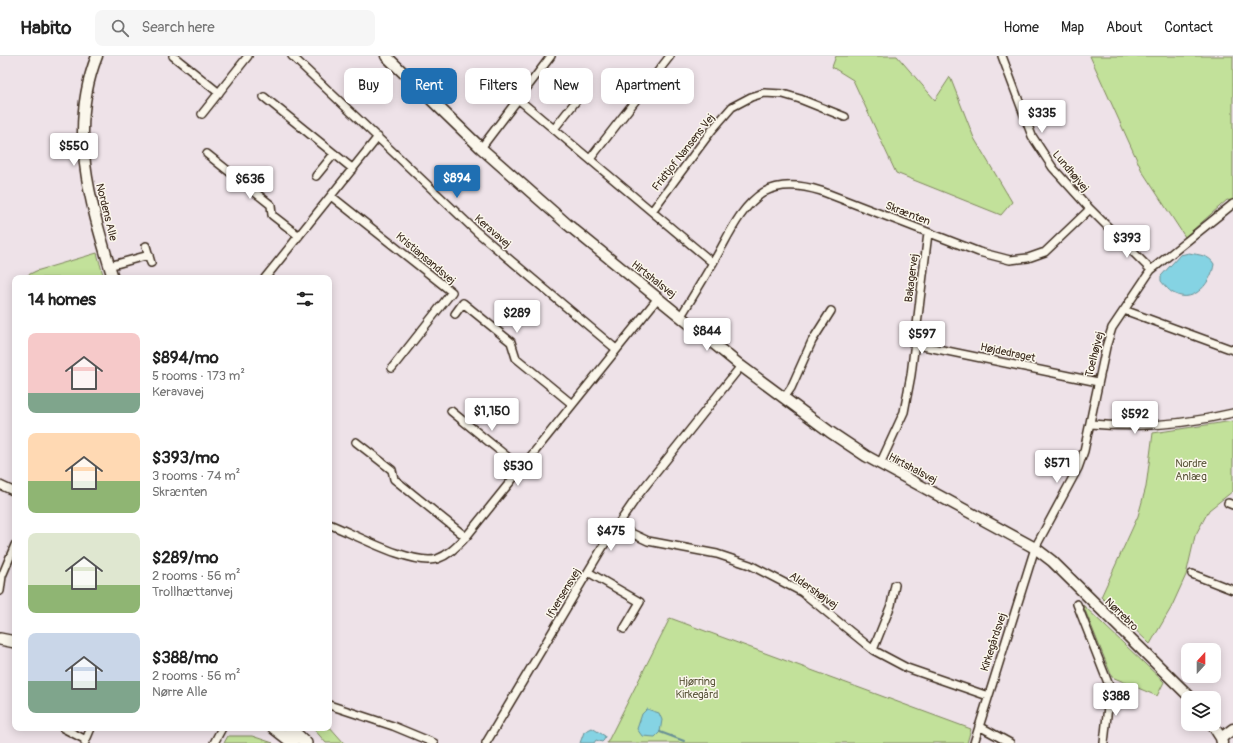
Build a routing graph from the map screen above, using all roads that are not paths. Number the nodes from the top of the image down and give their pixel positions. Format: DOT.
graph roads {
  1 [pos="97,56"];
  2 [pos="173,56"];
  3 [pos="248,56"];
  4 [pos="292,56"];
  5 [pos="386,56"];
  6 [pos="551,56"];
  7 [pos="670,56"];
  8 [pos="1002,56"];
  9 [pos="531,82"];
  10 [pos="219,93"];
  11 [pos="264,97"];
  12 [pos="514,104"];
  13 [pos="524,104"];
  14 [pos="574,104"];
  15 [pos="202,114"];
  16 [pos="845,117"];
  17 [pos="554,129"];
  18 [pos="378,137"];
  19 [pos="481,148"];
  20 [pos="207,154"];
  21 [pos="334,154"];
  22 [pos="590,159"];
  23 [pos="353,169"];
  24 [pos="316,176"];
  25 [pos="331,196"];
  26 [pos="1233,204"];
  27 [pos="1090,208"];
  28 [pos="652,211"];
  29 [pos="928,233"];
  30 [pos="299,236"];
  31 [pos="146,246"];
  32 [pos="149,255"];
  33 [pos="151,263"];
  34 [pos="713,263"];
  35 [pos="109,266"];
  36 [pos="1151,270"];
  37 [pos="112,275"];
  38 [pos="267,275"];
  39 [pos="658,298"];
  40 [pos="1124,310"];
  41 [pos="831,311"];
  42 [pos="455,314"];
  43 [pos="681,316"];
  44 [pos="913,344"];
  45 [pos="616,349"];
  46 [pos="1233,350"];
  47 [pos="741,366"];
  48 [pos="392,368"];
  49 [pos="1098,382"];
  50 [pos="784,398"];
  51 [pos="572,404"];
  52 [pos="451,411"];
  53 [pos="1233,413"];
  54 [pos="1091,424"];
  55 [pos="356,442"];
  56 [pos="880,464"];
  57 [pos="521,468"];
  58 [pos="0,485"];
  59 [pos="12,491"];
  60 [pos="618,524"];
  61 [pos="332,525"];
  62 [pos="466,537"];
  63 [pos="1035,548"];
  64 [pos="12,552"];
  65 [pos="588,572"];
  66 [pos="1192,574"];
  67 [pos="1,576"];
  68 [pos="895,585"];
  69 [pos="1233,590"];
  70 [pos="0,591"];
  71 [pos="1077,604"];
  72 [pos="624,629"];
  73 [pos="0,639"];
  74 [pos="12,641"];
  75 [pos="873,650"];
  76 [pos="1184,691"];
  77 [pos="988,696"];
  78 [pos="332,706"];
  79 [pos="979,726"];
  80 [pos="1233,729"];
  81 [pos="68,731"];
  82 [pos="90,731"];
  83 [pos="220,731"];
  84 [pos="278,731"];
  85 [pos="293,731"];
  86 [pos="1215,731"];
  87 [pos="85,741"];
  88 [pos="1219,741"];
  89 [pos="214,743"];
  90 [pos="293,743"];
  91 [pos="306,743"];
  92 [pos="434,743"];
  93 [pos="486,743"];
  94 [pos="974,743"];
  95 [pos="1010,743"];
  96 [pos="1104,743"];
  1 -- 35 [label="street, Nordens Alle"];
  2 -- 10 [label="street"];
  3 -- 10 [label="street"];
  4 -- 18 [label="street, Keravavej"];
  5 -- 19 [label="street, Hirtshalsvej"];
  6 -- 9 [label="street"];
  7 -- 22 [label="street"];
  8 -- 27 [label="street, Lundhøjvej"];
  10 -- 15 [label="street"];
  11 -- 21 [label="street"];
  12 -- 19 [label="street"];
  13 -- 17 [label="street"];
  14 -- 17 [label="street"];
  16 -- 28 [label="street, Fridtjof Nansens Vej"];
  17 -- 22 [label="street"];
  18 -- 23 [label="street"];
  18 -- 45 [label="street, Keravavej"];
  19 -- 39 [label="street, Hirtshalsvej"];
  20 -- 30 [label="street"];
  21 -- 23 [label="street"];
  21 -- 24 [label="street"];
  22 -- 28 [label="street"];
  23 -- 25 [label="street"];
  25 -- 30 [label="street"];
  25 -- 48 [label="street, Kristiansandsvej"];
  26 -- 36 [label="street, Toelhøjvej"];
  27 -- 29 [label="street, Skrænten"];
  27 -- 36 [label="street"];
  28 -- 34 [label="street"];
  29 -- 34 [label="street, Skrænten"];
  29 -- 44 [label="street, Bakagervej"];
  30 -- 38 [label="street"];
  31 -- 32 [label="street"];
  32 -- 33 [label="street"];
  32 -- 35 [label="street"];
  34 -- 43 [label="street, Skrænten"];
  35 -- 37 [label="street, Nordens Alle"];
  36 -- 40 [label="street, Toelhøjvej"];
  39 -- 43 [label="street, Hirtshalsvej"];
  39 -- 45 [label="street"];
  40 -- 46 [label="street"];
  40 -- 49 [label="street, Toelhøjvej"];
  41 -- 50 [label="street"];
  42 -- 51 [label="street"];
  43 -- 47 [label="street, Hirtshalsvej"];
  44 -- 49 [label="street, Højdedraget"];
  44 -- 56 [label="street, Bakagervej"];
  45 -- 51 [label="street"];
  47 -- 50 [label="street, Hirtshalsvej"];
  47 -- 60 [label="street, Ifversensvej"];
  49 -- 54 [label="street, Toelhøjvej"];
  50 -- 56 [label="street, Hirtshalsvej"];
  51 -- 57 [label="street"];
  52 -- 57 [label="street"];
  53 -- 54 [label="street"];
  54 -- 63 [label="street, Toelhøjvej"];
  55 -- 62 [label="street"];
  56 -- 63 [label="street, Hirtshalsvej"];
  57 -- 62 [label="street"];
  58 -- 59 [label="street"];
  60 -- 65 [label="street, Ifversensvej"];
  60 -- 75 [label="street, Aldershøjvej"];
  61 -- 62 [label="street"];
  63 -- 76 [label="street, Nørrebro"];
  63 -- 77 [label="street, Kirkegårdsvej"];
  64 -- 67 [label="street"];
  65 -- 72 [label="street"];
  65 -- 93 [label="street, Ifversensvej"];
  66 -- 69 [label="street"];
  67 -- 70 [label="street"];
  68 -- 75 [label="street"];
  71 -- 96 [label="street"];
  73 -- 74 [label="main road"];
  75 -- 77 [label="street, Aldershøjvej"];
  77 -- 79 [label="street, Kirkegårdsvej"];
  78 -- 92 [label="street"];
  79 -- 94 [label="street, Kirkegårdsvej"];
  79 -- 95 [label="street"];
  80 -- 88 [label="street"];
  81 -- 87 [label="street"];
  82 -- 87 [label="street"];
  83 -- 89 [label="street"];
  84 -- 90 [label="main road"];
  85 -- 91 [label="main road"];
  86 -- 88 [label="street"];
}
